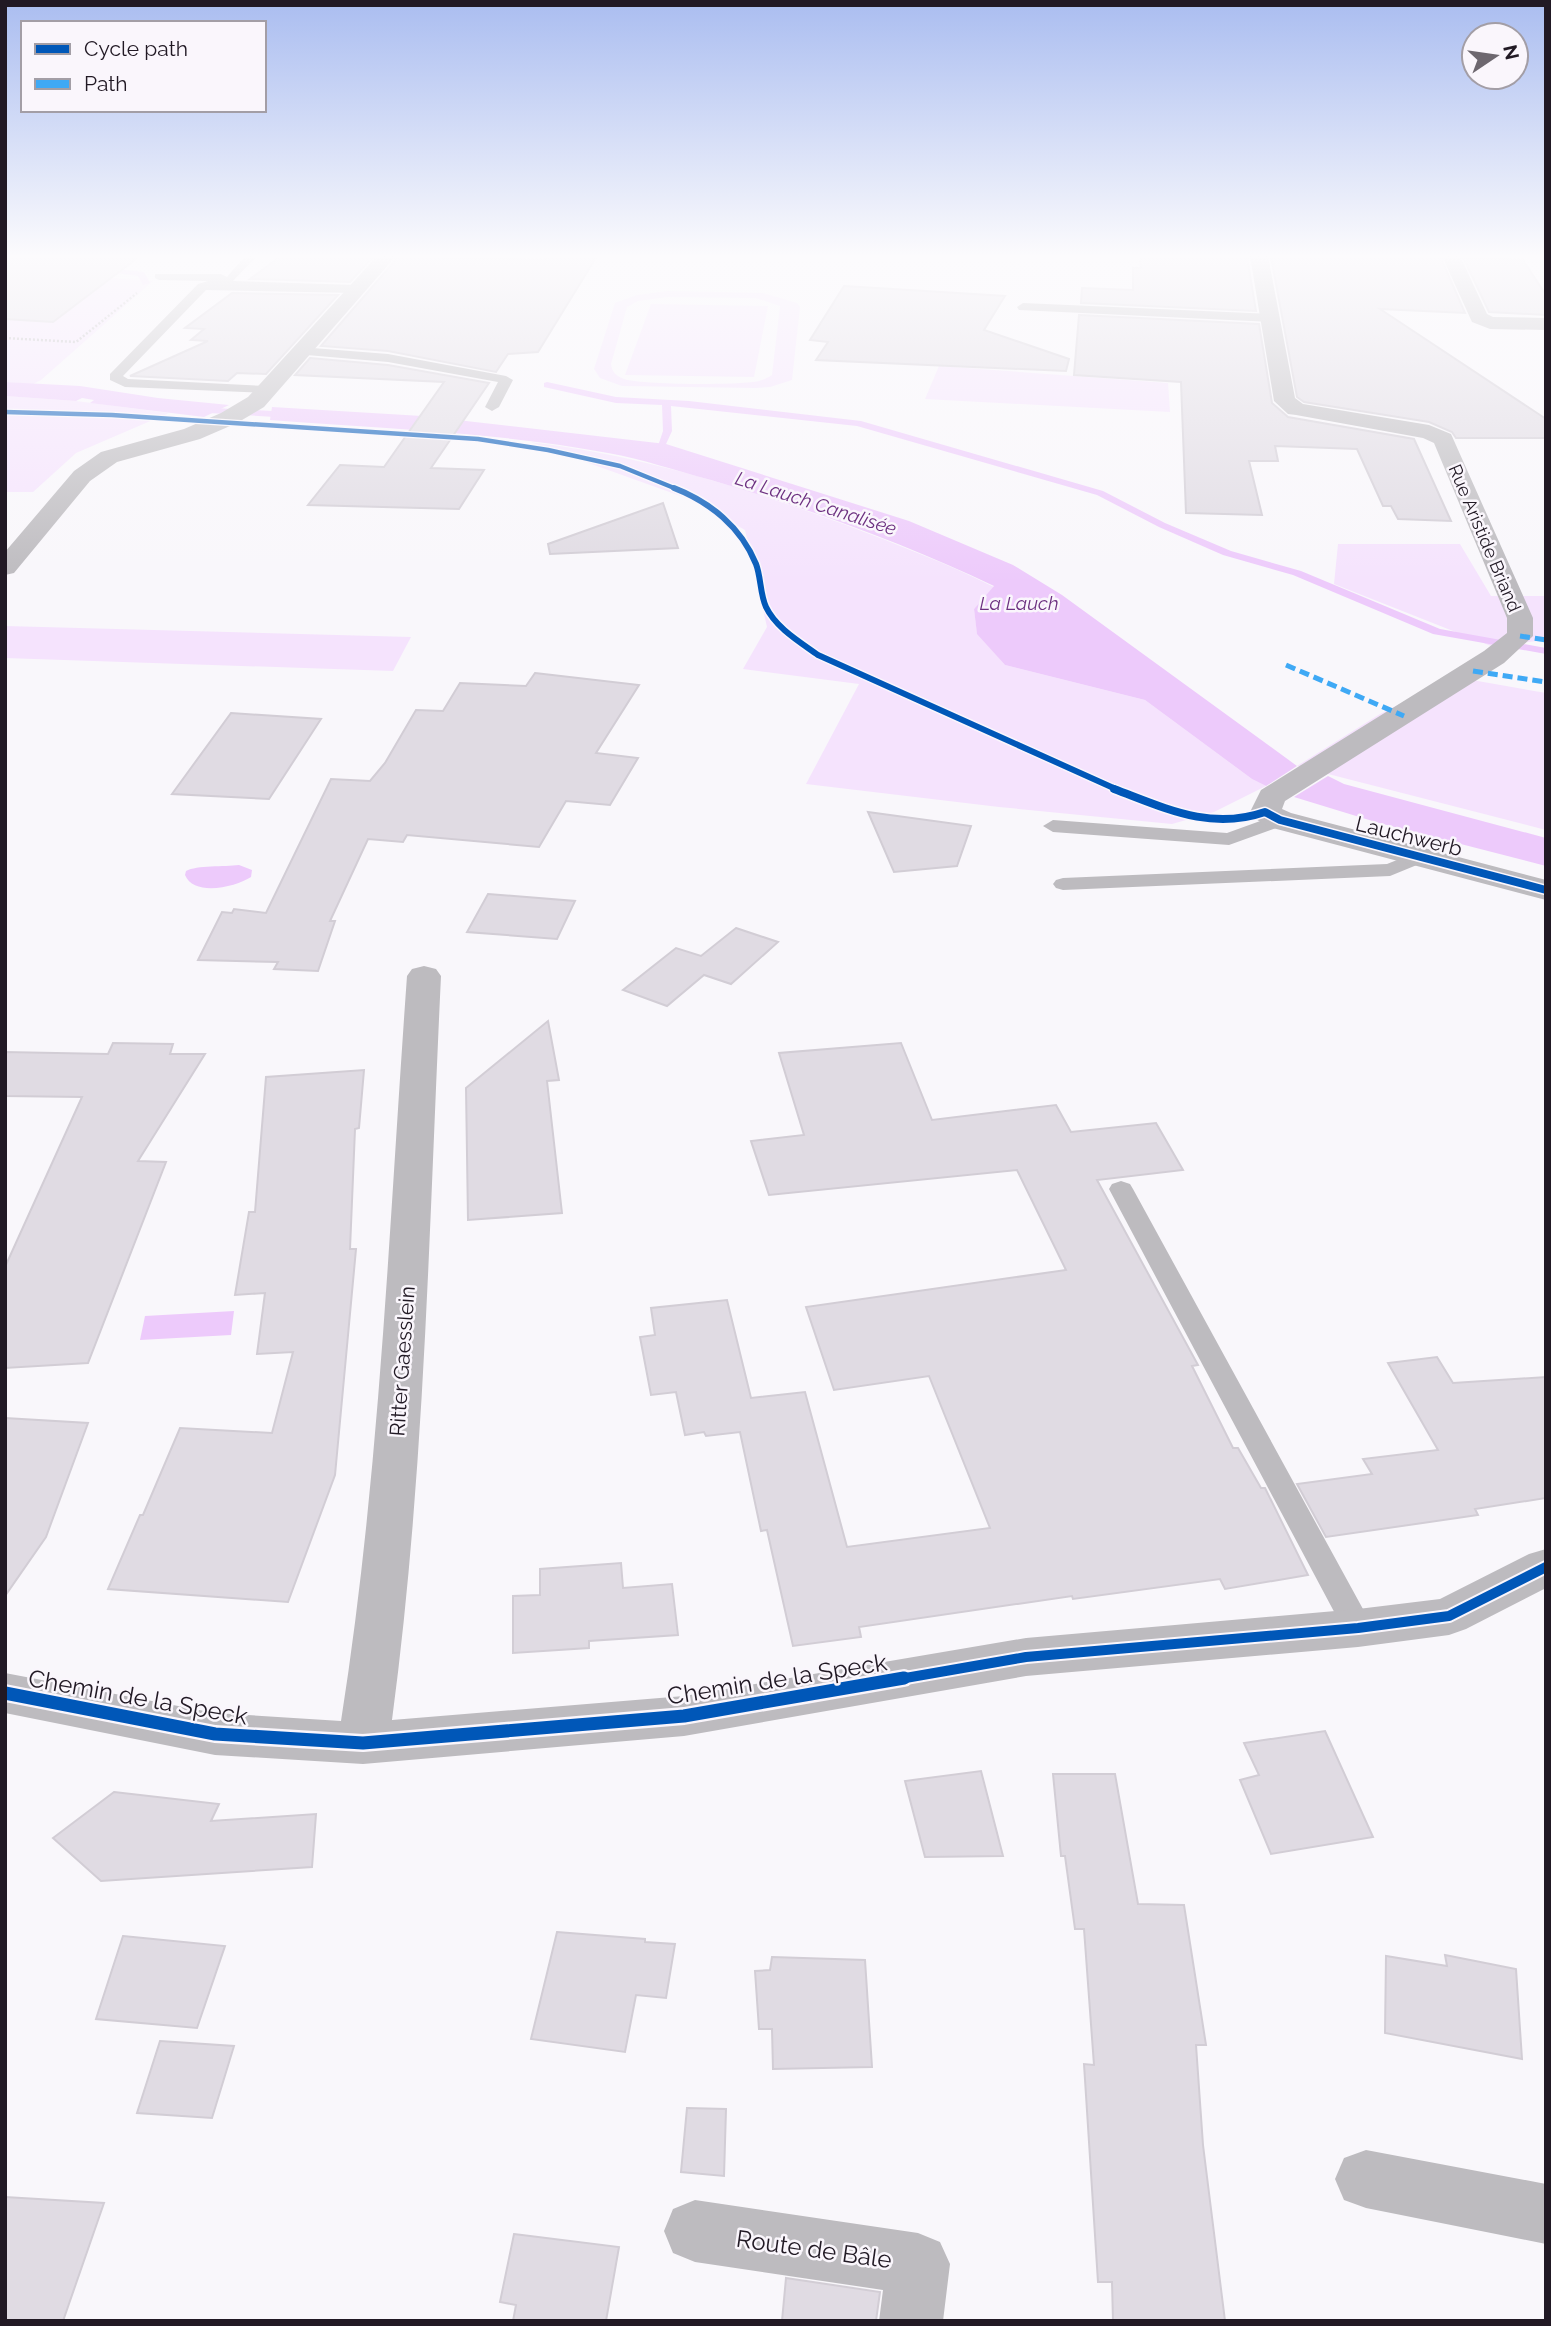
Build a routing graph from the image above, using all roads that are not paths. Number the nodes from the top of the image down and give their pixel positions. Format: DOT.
graph roads {
  1 [pos="126,365"];
  2 [pos="288,365"];
  3 [pos="423,365"];
  4 [pos="1279,365"];
  5 [pos="261,396"];
  6 [pos="492,407"];
  7 [pos="5,568"];
  8 [pos="1272,809"];
  9 [pos="1053,826"];
  10 [pos="1422,856"];
  11 [pos="1063,884"];
  12 [pos="1546,890"];
  13 [pos="424,976"];
  14 [pos="1121,1189"];
  15 [pos="1546,1567"];
  16 [pos="1358,1628"];
  17 [pos="5,1693"];
  18 [pos="363,1743"];
  19 [pos="1366,2179"];
  20 [pos="1546,2214"];
  21 [pos="695,2231"];
  22 [pos="911,2321"];
  1 -- 5 [label="lane"];
  2 -- 5 [label="street"];
  3 -- 6 [label="lane"];
  4 -- 8 [label="street, Rue Aristide Briand"];
  5 -- 7 [label="street"];
  8 -- 9 [label="lane"];
  8 -- 10 [label="street, Lauchwerb"];
  10 -- 11 [label="lane"];
  10 -- 12 [label="street, Lauchwerb"];
  13 -- 18 [label="street, Ritter Gaesslein"];
  14 -- 16 [label="lane"];
  15 -- 16 [label="street, Chemin de la Speck"];
  16 -- 18 [label="street, Chemin de la Speck"];
  17 -- 18 [label="street, Chemin de la Speck"];
  19 -- 20 [label="street"];
  21 -- 22 [label="street, Route de Bâle"];
}
